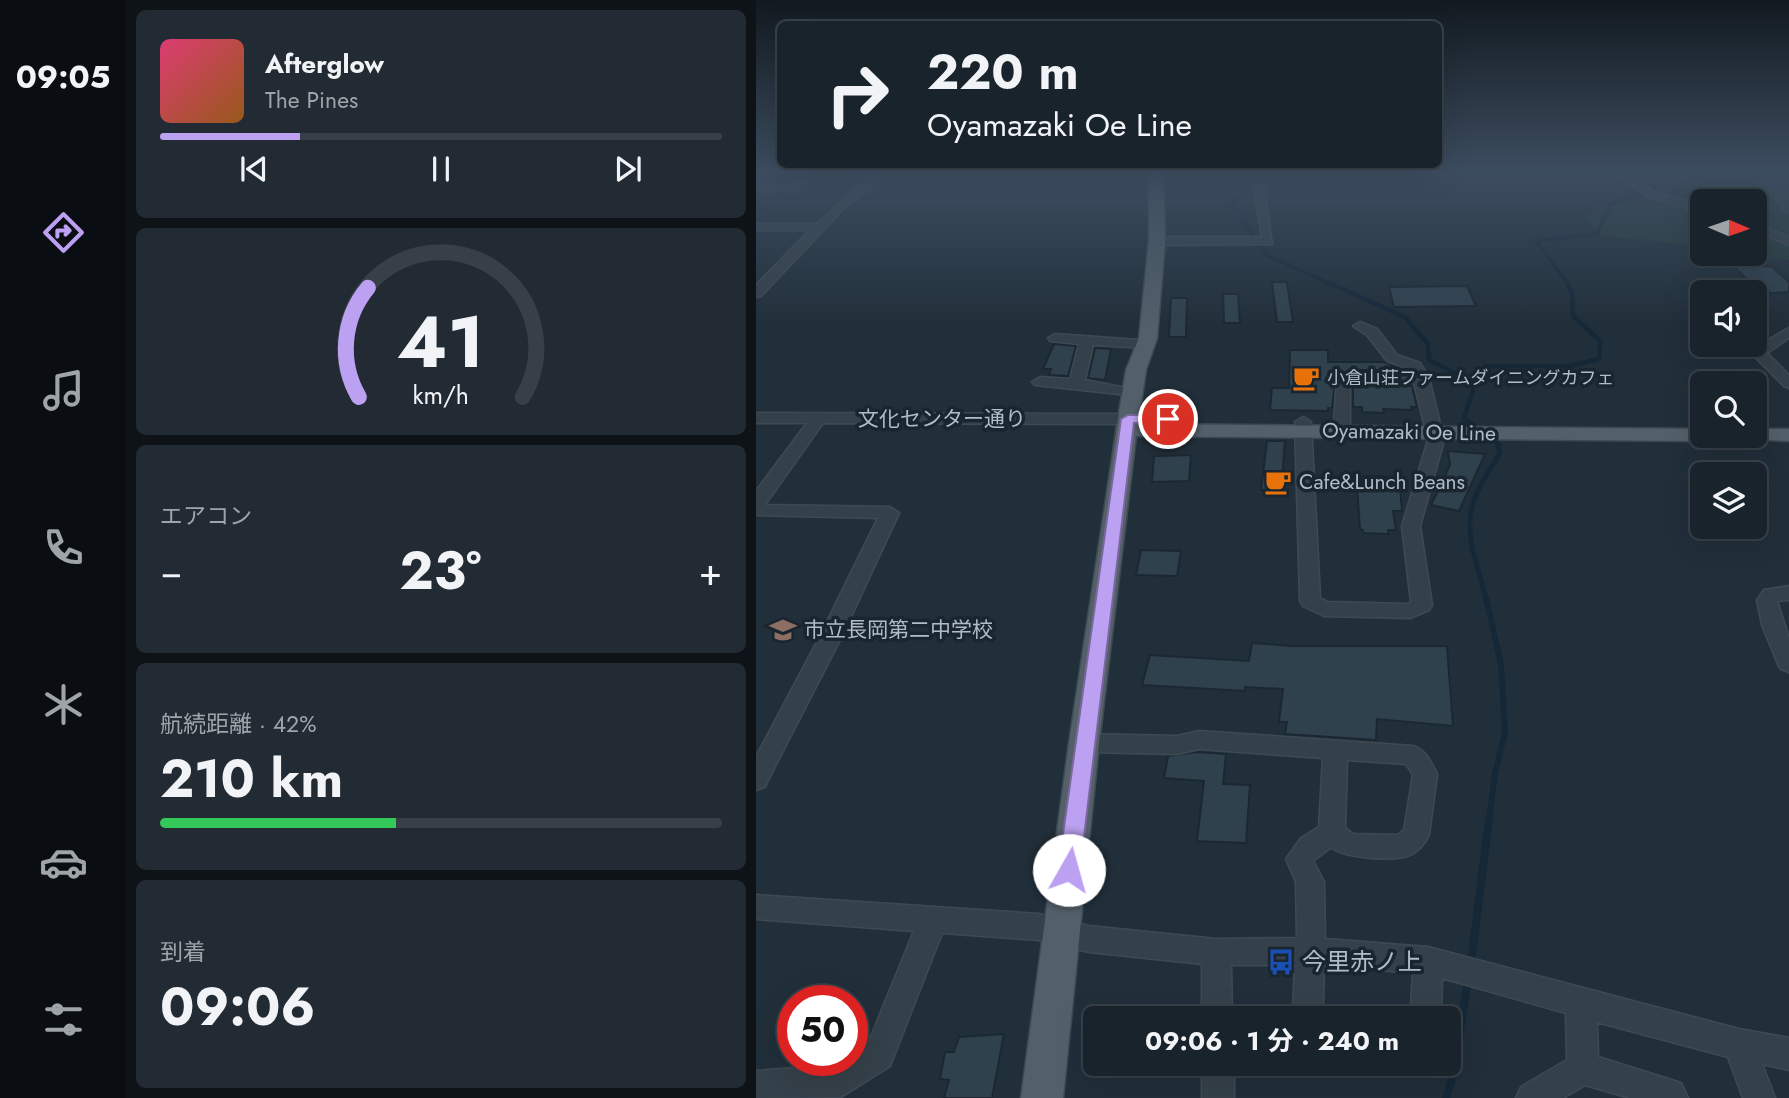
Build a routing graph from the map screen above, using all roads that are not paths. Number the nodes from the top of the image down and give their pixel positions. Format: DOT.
graph roads {
  1 [pos="824,223"];
  2 [pos="1157,223"];
  3 [pos="1265,223"];
  4 [pos="756,227"];
  5 [pos="821,227"];
  6 [pos="1768,232"];
  7 [pos="1157,241"];
  8 [pos="1789,241"];
  9 [pos="756,275"];
  10 [pos="775,275"];
  11 [pos="756,293"];
  12 [pos="1360,326"];
  13 [pos="1789,332"];
  14 [pos="1055,338"];
  15 [pos="1087,340"];
  16 [pos="1147,344"];
  17 [pos="1421,378"];
  18 [pos="1040,382"];
  19 [pos="1789,383"];
  20 [pos="1076,384"];
  21 [pos="1132,393"];
  22 [pos="756,418"];
  23 [pos="815,424"];
  24 [pos="1127,424"];
  25 [pos="1342,424"];
  26 [pos="1690,425"];
  27 [pos="1767,426"];
  28 [pos="1789,426"];
  29 [pos="1303,427"];
  30 [pos="1433,428"];
  31 [pos="756,429"];
  32 [pos="1690,435"];
  33 [pos="1767,435"];
  34 [pos="1789,435"];
  35 [pos="756,504"];
  36 [pos="756,510"];
  37 [pos="1789,593"];
  38 [pos="1789,664"];
  39 [pos="1084,743"];
  40 [pos="1335,751"];
  41 [pos="756,780"];
  42 [pos="1332,832"];
  43 [pos="756,906"];
  44 [pos="933,920"];
  45 [pos="1062,933"];
  46 [pos="1312,951"];
  47 [pos="1216,952"];
  48 [pos="1437,963"];
  49 [pos="1581,1003"];
  50 [pos="1217,1006"];
  51 [pos="1308,1006"];
  52 [pos="1427,1006"];
  53 [pos="1740,1044"];
  54 [pos="1789,1054"];
  55 [pos="1583,1068"];
  56 [pos="1217,1076"];
  57 [pos="756,1087"];
  58 [pos="1042,1098"];
  59 [pos="1218,1098"];
  60 [pos="1532,1098"];
  61 [pos="1672,1098"];
  62 [pos="1759,1098"];
  1 -- 5 [label="street"];
  2 -- 7 [label="main road"];
  3 -- 7 [label="street"];
  4 -- 5 [label="street"];
  5 -- 10 [label="street"];
  6 -- 8 [label="street"];
  7 -- 16 [label="main road"];
  9 -- 10 [label="street"];
  10 -- 11 [label="street"];
  12 -- 17 [label="street"];
  13 -- 19 [label="street"];
  14 -- 15 [label="street"];
  15 -- 16 [label="street"];
  15 -- 20 [label="street"];
  16 -- 21 [label="main road"];
  17 -- 25 [label="street"];
  17 -- 30 [label="street"];
  18 -- 20 [label="street"];
  20 -- 21 [label="street"];
  21 -- 24 [label="main road"];
  22 -- 23 [label="street, 文化センター通り"];
  23 -- 24 [label="street, 文化センター通り"];
  23 -- 31 [label="street, 文化センター通り"];
  23 -- 35 [label="street"];
  24 -- 29 [label="main road, Oyamazaki Oe Line"];
  24 -- 39 [label="main road"];
  25 -- 29 [label="main road, Oyamazaki Oe Line"];
  25 -- 30 [label="main road, Oyamazaki Oe Line"];
  26 -- 30 [label="main road, Oyamazaki Oe Line"];
  27 -- 28 [label="main road"];
  29 -- 30 [label="main road, Oyamazaki Oe Line"];
  29 -- 30 [label="street"];
  30 -- 32 [label="main road, Oyamazaki Oe Line"];
  33 -- 34 [label="main road"];
  36 -- 41 [label="street"];
  37 -- 38 [label="street"];
  39 -- 40 [label="street"];
  39 -- 45 [label="main road"];
  40 -- 42 [label="street"];
  40 -- 42 [label="street"];
  42 -- 46 [label="street"];
  43 -- 44 [label="street"];
  44 -- 45 [label="street"];
  44 -- 57 [label="street"];
  45 -- 47 [label="street"];
  45 -- 58 [label="main road"];
  46 -- 47 [label="street"];
  46 -- 48 [label="street"];
  46 -- 51 [label="street"];
  47 -- 50 [label="street"];
  48 -- 49 [label="street"];
  48 -- 52 [label="street"];
  49 -- 53 [label="street"];
  49 -- 55 [label="street"];
  53 -- 54 [label="street"];
  53 -- 62 [label="street"];
  55 -- 60 [label="street"];
  55 -- 61 [label="street"];
  56 -- 59 [label="street"];
}
